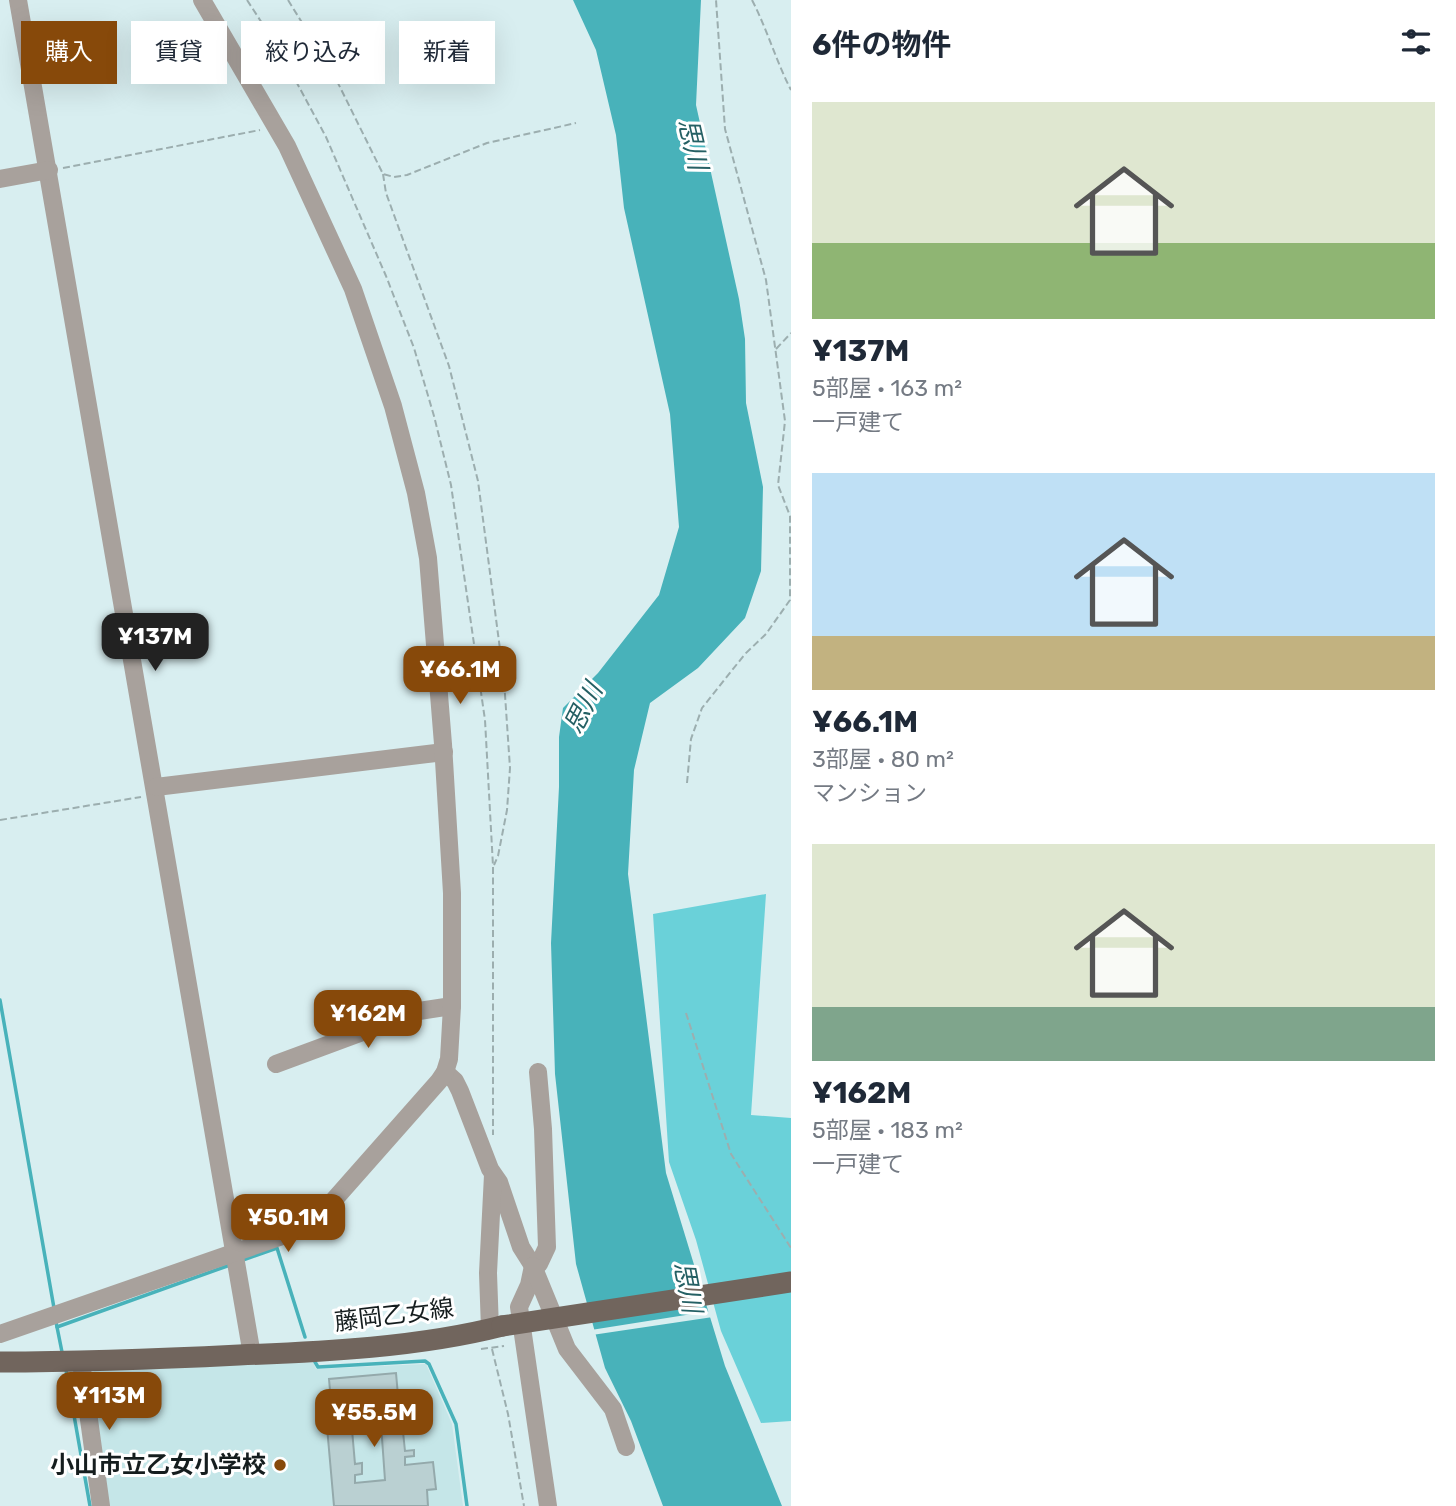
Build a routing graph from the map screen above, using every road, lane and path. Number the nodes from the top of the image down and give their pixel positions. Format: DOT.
graph roads {
  1 [pos="18,0"];
  2 [pos="202,0"];
  3 [pos="288,0"];
  4 [pos="716,0"];
  5 [pos="752,0"];
  6 [pos="791,90"];
  7 [pos="264,104"];
  8 [pos="576,124"];
  9 [pos="48,170"];
  10 [pos="383,174"];
  11 [pos="0,179"];
  12 [pos="791,333"];
  13 [pos="775,350"];
  14 [pos="791,516"];
  15 [pos="444,752"];
  16 [pos="687,783"];
  17 [pos="156,791"];
  18 [pos="0,820"];
  19 [pos="493,866"];
  20 [pos="452,1006"];
  21 [pos="686,1013"];
  22 [pos="276,1064"];
  23 [pos="445,1072"];
  24 [pos="538,1072"];
  25 [pos="493,1172"];
  26 [pos="791,1248"];
  27 [pos="236,1250"];
  28 [pos="533,1266"];
  29 [pos="791,1282"];
  30 [pos="0,1334"];
  31 [pos="495,1334"];
  32 [pos="252,1355"];
  33 [pos="0,1362"];
  34 [pos="80,1362"];
  35 [pos="626,1447"];
  36 [pos="101,1506"];
  37 [pos="524,1506"];
  38 [pos="548,1506"];
  1 -- 9 [label="street"];
  2 -- 7 [label="street"];
  3 -- 10 [label="path"];
  4 -- 13 [label="path"];
  5 -- 6 [label="path"];
  7 -- 9 [label="path"];
  7 -- 15 [label="street"];
  8 -- 10 [label="path"];
  9 -- 11 [label="street"];
  9 -- 17 [label="street"];
  10 -- 19 [label="path"];
  12 -- 13 [label="path"];
  13 -- 14 [label="path"];
  14 -- 16 [label="path"];
  15 -- 17 [label="street"];
  15 -- 20 [label="street"];
  17 -- 18 [label="path"];
  17 -- 27 [label="street"];
  20 -- 22 [label="street"];
  20 -- 23 [label="street"];
  21 -- 26 [label="path"];
  23 -- 25 [label="street"];
  23 -- 27 [label="street"];
  24 -- 28 [label="street"];
  25 -- 28 [label="street"];
  25 -- 31 [label="street"];
  27 -- 30 [label="street"];
  27 -- 32 [label="street"];
  28 -- 35 [label="street"];
  28 -- 38 [label="street"];
  29 -- 31 [label="main road, 藤岡乙女線, bridge"];
  31 -- 32 [label="main road, 藤岡乙女線"];
  31 -- 37 [label="path"];
  32 -- 34 [label="main road, 藤岡乙女線"];
  33 -- 34 [label="main road, 藤岡乙女線"];
  34 -- 36 [label="street"];
}
